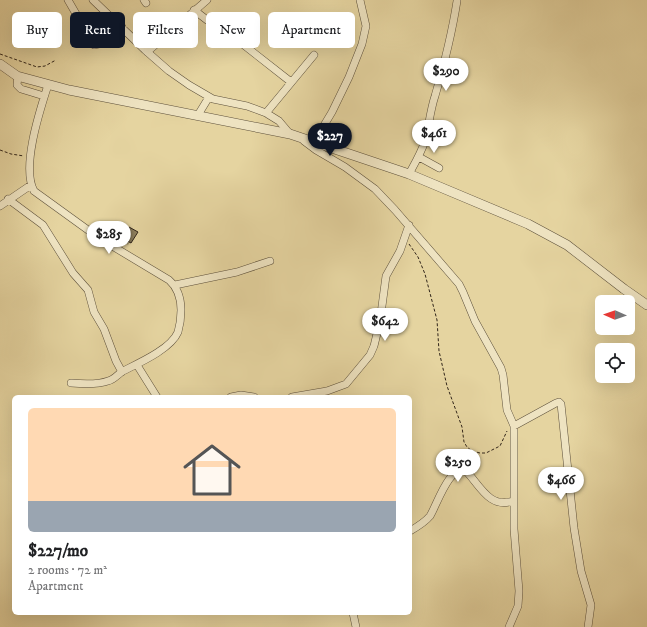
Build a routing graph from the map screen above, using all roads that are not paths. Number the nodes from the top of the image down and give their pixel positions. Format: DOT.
graph roads {
  1 [pos="68,0"];
  2 [pos="93,0"];
  3 [pos="207,0"];
  4 [pos="360,0"];
  5 [pos="457,1"];
  6 [pos="194,10"];
  7 [pos="75,12"];
  8 [pos="104,12"];
  9 [pos="125,30"];
  10 [pos="147,52"];
  11 [pos="314,54"];
  12 [pos="0,64"];
  13 [pos="18,76"];
  14 [pos="291,82"];
  15 [pos="48,85"];
  16 [pos="44,96"];
  17 [pos="209,97"];
  18 [pos="266,114"];
  19 [pos="198,115"];
  20 [pos="294,135"];
  21 [pos="309,140"];
  22 [pos="419,157"];
  23 [pos="439,168"];
  24 [pos="409,174"];
  25 [pos="31,185"];
  26 [pos="8,199"];
  27 [pos="0,206"];
  28 [pos="409,225"];
  29 [pos="270,261"];
  30 [pos="174,285"];
  31 [pos="647,305"];
  32 [pos="137,365"];
  33 [pos="122,372"];
  34 [pos="71,383"];
  35 [pos="158,395"];
  36 [pos="321,395"];
  37 [pos="514,426"];
  38 [pos="513,501"];
  39 [pos="412,529"];
  40 [pos="353,615"];
  41 [pos="356,627"];
  42 [pos="509,627"];
  43 [pos="588,627"];
  1 -- 7 [label="street"];
  2 -- 8 [label="street"];
  3 -- 6 [label="street"];
  4 -- 21 [label="street"];
  5 -- 22 [label="street"];
  6 -- 10 [label="street"];
  6 -- 14 [label="street"];
  9 -- 10 [label="street"];
  10 -- 17 [label="street"];
  11 -- 14 [label="street"];
  12 -- 13 [label="street"];
  13 -- 15 [label="street"];
  13 -- 16 [label="street"];
  14 -- 18 [label="street"];
  15 -- 16 [label="street"];
  15 -- 19 [label="street"];
  16 -- 25 [label="street"];
  17 -- 18 [label="street"];
  17 -- 19 [label="street"];
  18 -- 20 [label="street"];
  19 -- 20 [label="street"];
  20 -- 21 [label="street"];
  20 -- 28 [label="street"];
  21 -- 24 [label="street"];
  22 -- 23 [label="street"];
  22 -- 24 [label="street"];
  24 -- 31 [label="street"];
  25 -- 26 [label="street"];
  25 -- 30 [label="street"];
  26 -- 27 [label="street"];
  26 -- 33 [label="street"];
  28 -- 36 [label="street"];
  28 -- 37 [label="street"];
  29 -- 30 [label="street"];
  30 -- 32 [label="street"];
  32 -- 33 [label="street"];
  32 -- 35 [label="street"];
  33 -- 34 [label="street"];
  37 -- 38 [label="street"];
  37 -- 43 [label="street"];
  38 -- 39 [label="street"];
  38 -- 42 [label="street"];
  40 -- 41 [label="street"];
}
